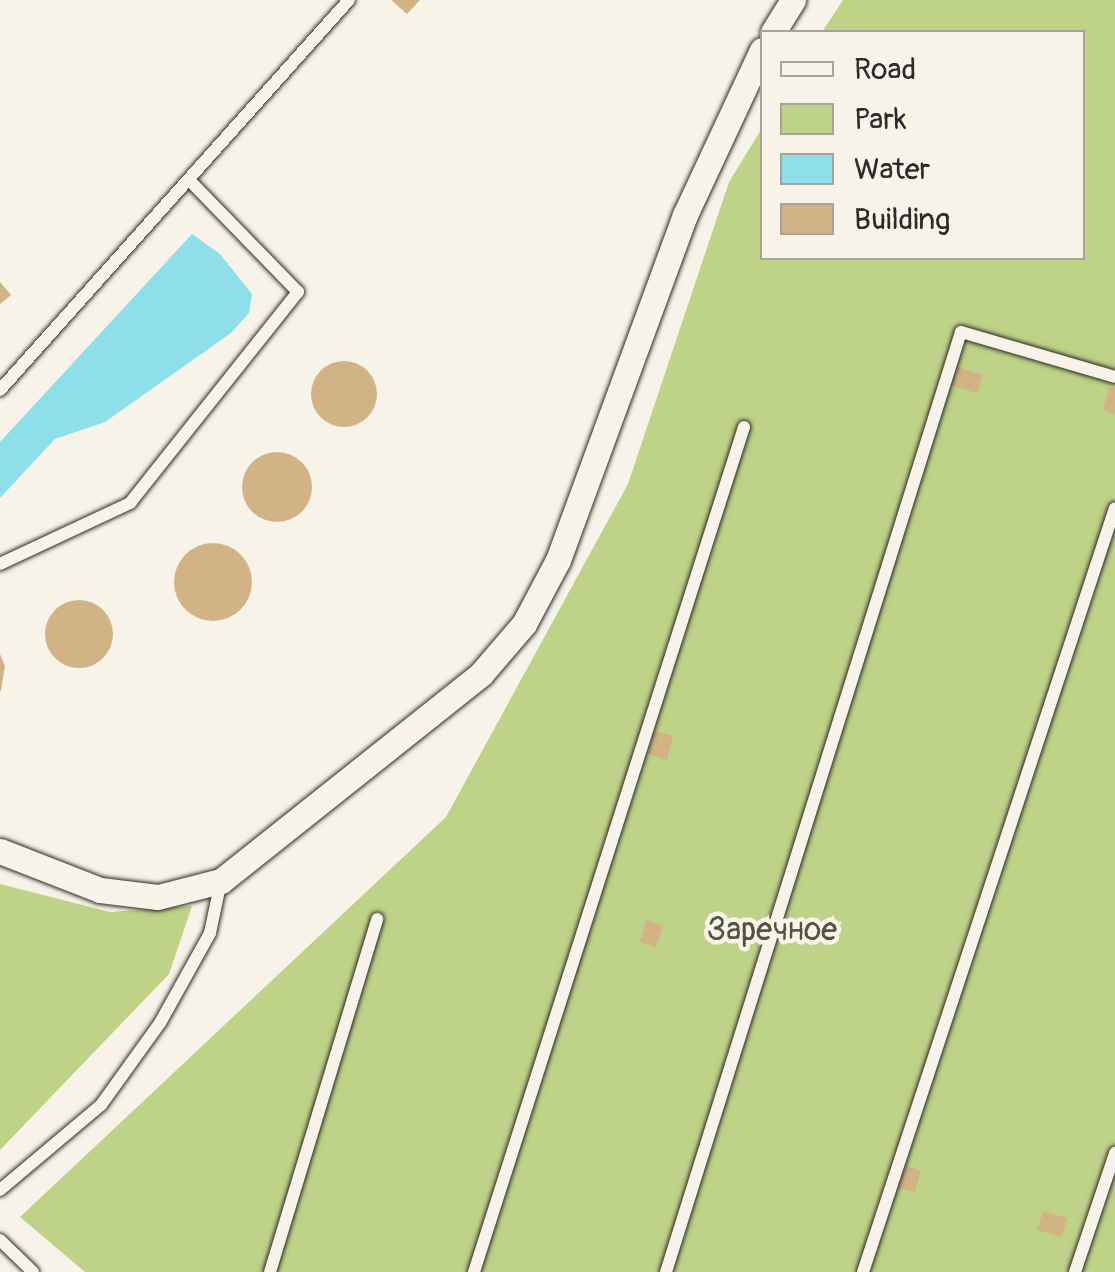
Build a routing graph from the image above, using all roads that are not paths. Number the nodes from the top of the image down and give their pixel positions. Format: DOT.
graph roads {
  1 [pos="349,0"];
  2 [pos="793,0"];
  3 [pos="774,30"];
  4 [pos="760,54"];
  5 [pos="190,181"];
  6 [pos="1115,377"];
  7 [pos="0,390"];
  8 [pos="744,427"];
  9 [pos="1115,508"];
  10 [pos="0,564"];
  11 [pos="0,851"];
  12 [pos="221,882"];
  13 [pos="377,919"];
  14 [pos="1115,1153"];
  15 [pos="0,1190"];
  16 [pos="0,1240"];
  17 [pos="33,1272"];
  18 [pos="270,1272"];
  19 [pos="474,1272"];
  20 [pos="666,1272"];
  21 [pos="862,1272"];
  22 [pos="1076,1272"];
  1 -- 5 [label="lane"];
  2 -- 3 [label="street"];
  4 -- 12 [label="street"];
  5 -- 7 [label="lane"];
  5 -- 10 [label="lane"];
  6 -- 20 [label="lane"];
  8 -- 19 [label="lane"];
  9 -- 21 [label="lane"];
  11 -- 12 [label="street"];
  12 -- 15 [label="lane"];
  13 -- 18 [label="lane"];
  14 -- 22 [label="lane"];
  16 -- 17 [label="lane"];
}
